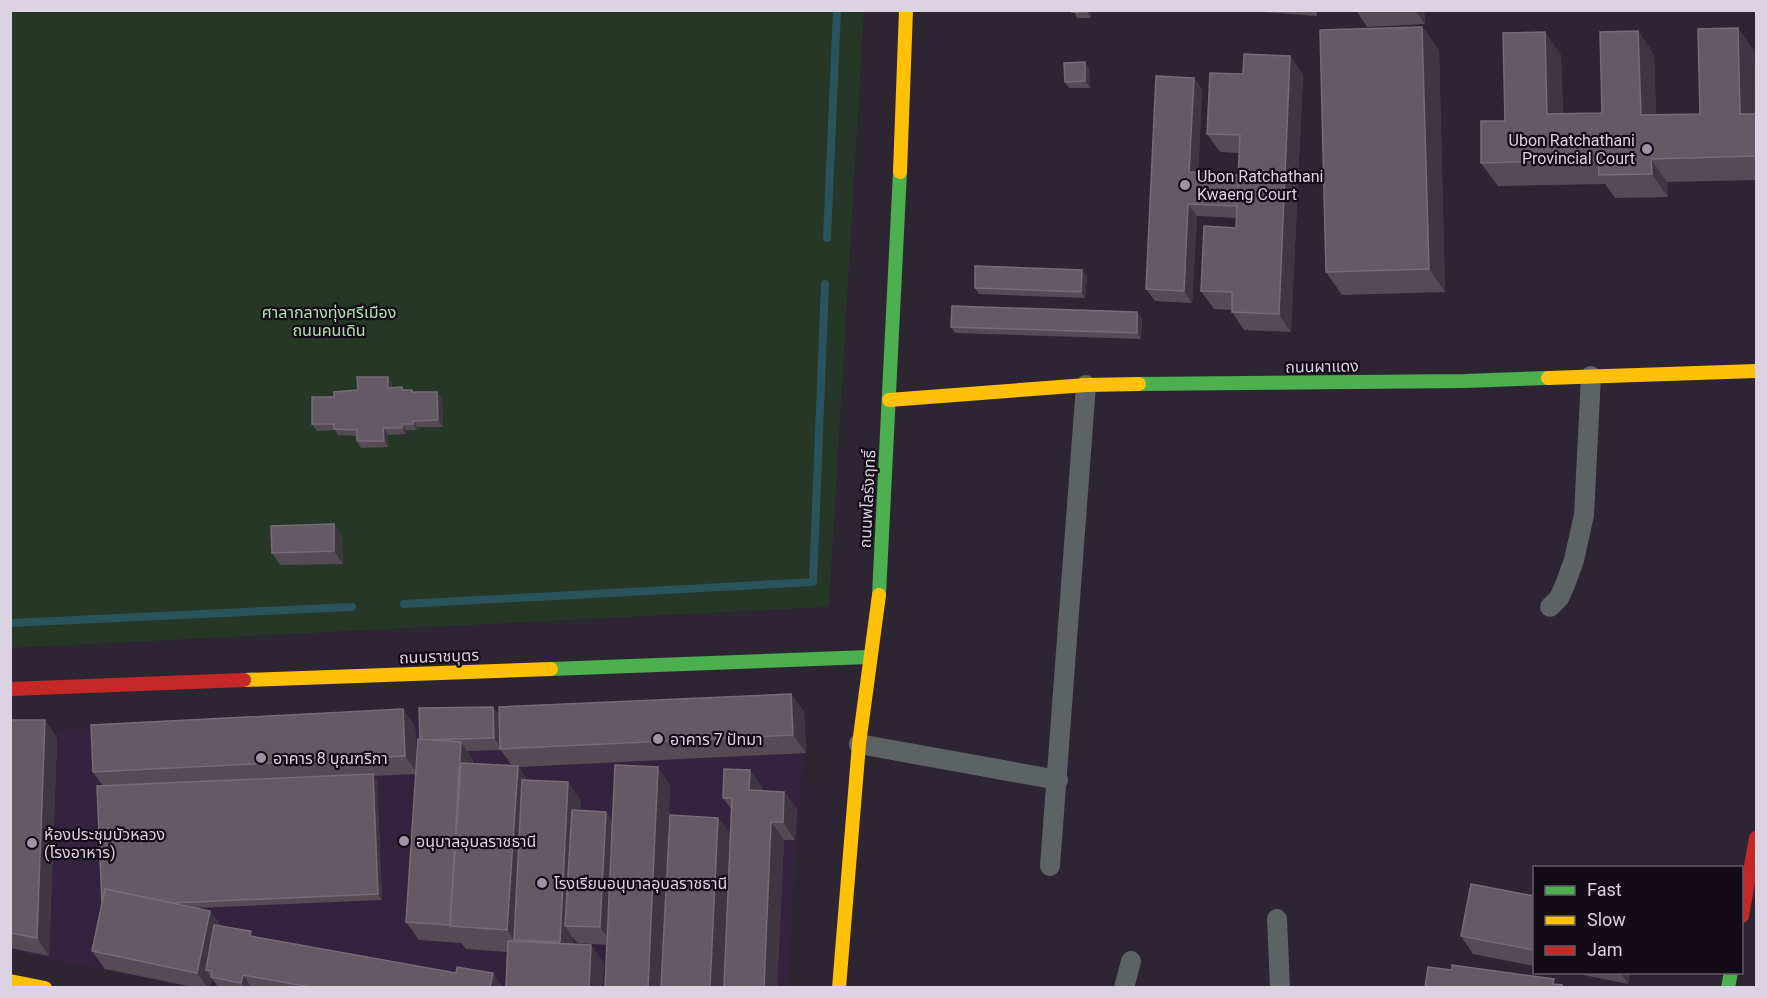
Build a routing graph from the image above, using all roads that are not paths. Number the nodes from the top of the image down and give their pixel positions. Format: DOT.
graph roads {
  1 [pos="906,10"];
  2 [pos="1756,371"];
  3 [pos="1591,376"];
  4 [pos="1086,385"];
  5 [pos="889,400"];
  6 [pos="1550,607"];
  7 [pos="869,657"];
  8 [pos="10,689"];
  9 [pos="859,744"];
  10 [pos="1058,780"];
  11 [pos="1756,838"];
  12 [pos="1050,866"];
  13 [pos="1743,910"];
  14 [pos="1277,919"];
  15 [pos="1131,961"];
  16 [pos="10,981"];
  17 [pos="45,987"];
  18 [pos="839,987"];
  19 [pos="1124,987"];
  20 [pos="1280,987"];
  1 -- 5 [label="street, ถนนพโลรังฤทธิ์"];
  2 -- 3 [label="street, ถนนผาแดง"];
  3 -- 4 [label="street, ถนนผาแดง"];
  3 -- 6 [label="street"];
  4 -- 5 [label="street, ถนนผาแดง"];
  4 -- 10 [label="street"];
  5 -- 7 [label="street, ถนนพโลรังฤทธิ์"];
  7 -- 8 [label="street, ถนนราชบุตร"];
  7 -- 9 [label="street, ถนนพโลรังฤทธิ์"];
  9 -- 10 [label="street"];
  9 -- 18 [label="street, ถนนพโลรังฤทธิ์"];
  10 -- 12 [label="street"];
  11 -- 13 [label="street"];
  14 -- 20 [label="street"];
  15 -- 19 [label="street"];
  16 -- 17 [label="street"];
}
